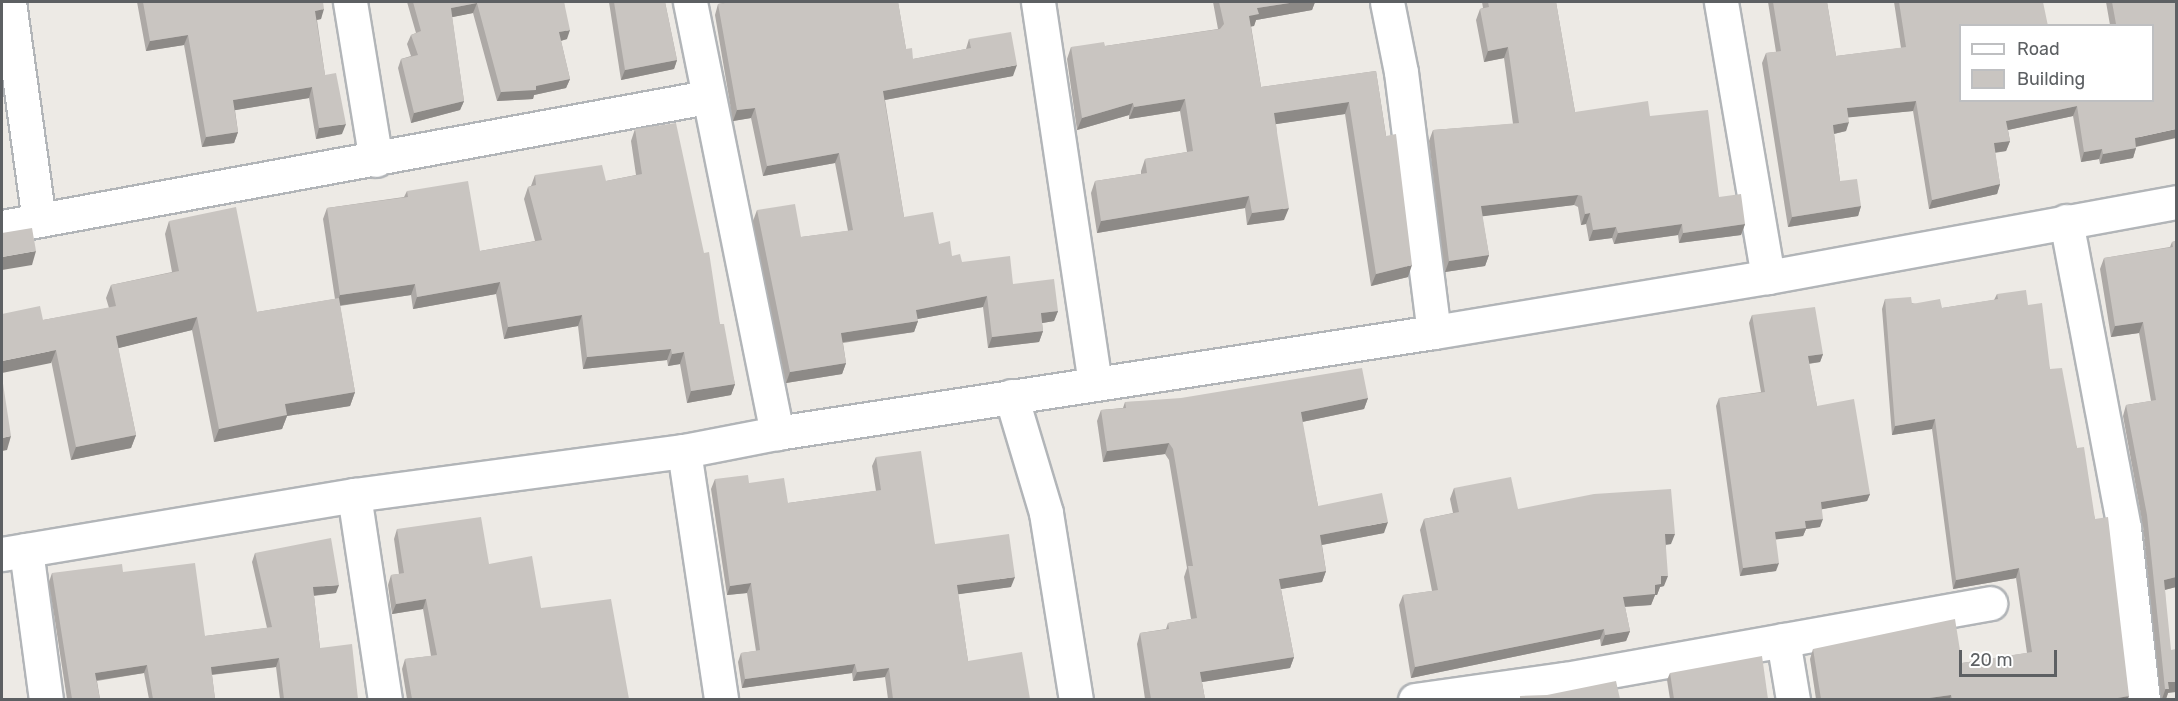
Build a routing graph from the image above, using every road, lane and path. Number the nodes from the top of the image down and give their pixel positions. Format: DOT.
graph roads {
  1 [pos="9,2"];
  2 [pos="350,2"];
  3 [pos="690,2"];
  4 [pos="1038,2"];
  5 [pos="1387,2"];
  6 [pos="1721,2"];
  7 [pos="708,97"];
  8 [pos="376,160"];
  9 [pos="2176,202"];
  10 [pos="39,220"];
  11 [pos="2066,221"];
  12 [pos="2,227"];
  13 [pos="1768,277"];
  14 [pos="1434,332"];
  15 [pos="1095,382"];
  16 [pos="1011,396"];
  17 [pos="777,433"];
  18 [pos="684,451"];
  19 [pos="354,495"];
  20 [pos="14,552"];
  21 [pos="1990,603"];
  22 [pos="1783,640"];
  23 [pos="1452,697"];
  24 [pos="46,699"];
  25 [pos="385,699"];
  26 [pos="722,699"];
  27 [pos="1076,699"];
  28 [pos="1415,699"];
  29 [pos="1792,699"];
  30 [pos="2143,699"];
  1 -- 10 [label="street"];
  2 -- 8 [label="street"];
  3 -- 7 [label="street"];
  4 -- 15 [label="street"];
  5 -- 14 [label="street"];
  6 -- 13 [label="street"];
  7 -- 8 [label="street"];
  7 -- 17 [label="street"];
  8 -- 10 [label="street"];
  9 -- 11 [label="street"];
  10 -- 12 [label="street"];
  11 -- 13 [label="street"];
  11 -- 30 [label="street"];
  13 -- 14 [label="street"];
  14 -- 15 [label="street"];
  15 -- 16 [label="street"];
  16 -- 17 [label="street"];
  16 -- 27 [label="street"];
  17 -- 18 [label="street"];
  18 -- 19 [label="street"];
  18 -- 26 [label="street"];
  19 -- 20 [label="street"];
  19 -- 25 [label="street"];
  20 -- 24 [label="street"];
  21 -- 22 [label="street"];
  22 -- 23 [label="street"];
  22 -- 29 [label="street"];
  23 -- 28 [label="street"];
}
